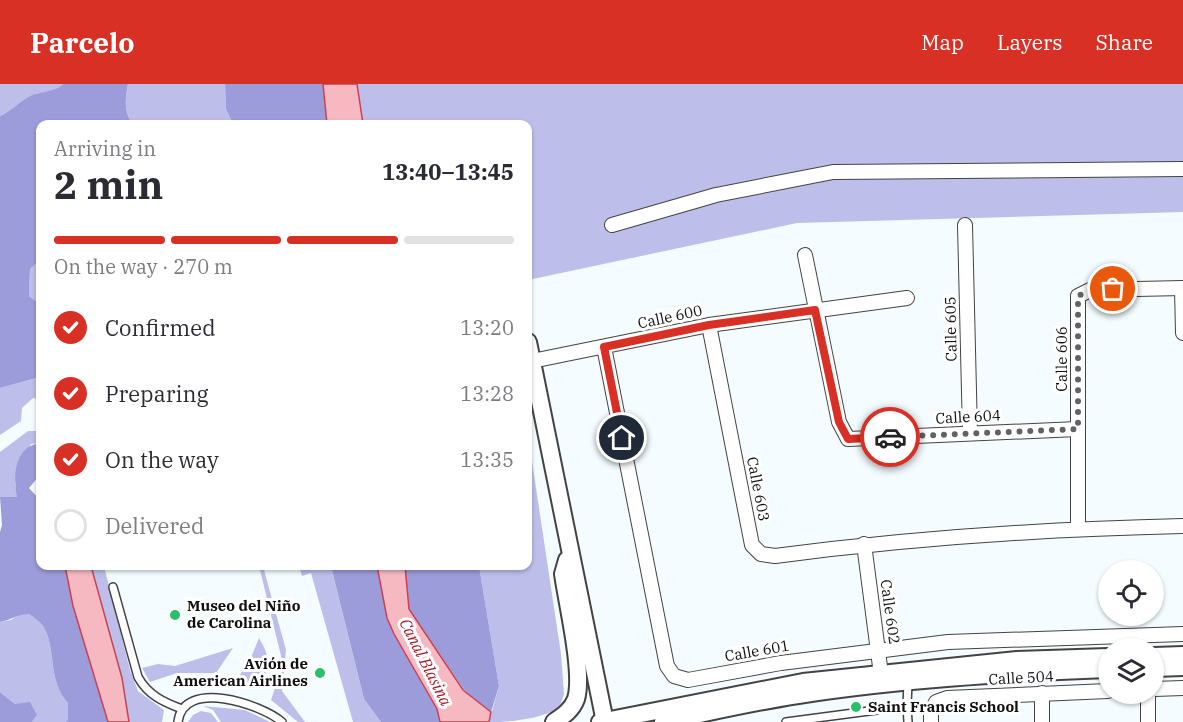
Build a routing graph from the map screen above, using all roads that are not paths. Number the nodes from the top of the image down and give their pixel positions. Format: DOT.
graph roads {
  1 [pos="1183,169"];
  2 [pos="612,225"];
  3 [pos="965,225"];
  4 [pos="805,255"];
  5 [pos="1183,288"];
  6 [pos="907,298"];
  7 [pos="815,310"];
  8 [pos="709,325"];
  9 [pos="1183,333"];
  10 [pos="604,347"];
  11 [pos="532,361"];
  12 [pos="1078,429"];
  13 [pos="970,433"];
  14 [pos="1183,526"];
  15 [pos="1078,529"];
  16 [pos="864,544"];
  17 [pos="569,550"];
  18 [pos="113,587"];
  19 [pos="1183,633"];
  20 [pos="1143,638"];
  21 [pos="1098,641"];
  22 [pos="879,649"];
  23 [pos="1183,655"];
  24 [pos="1164,656"];
  25 [pos="1098,657"];
  26 [pos="1183,667"];
  27 [pos="1164,668"];
  28 [pos="1098,669"];
  29 [pos="907,676"];
  30 [pos="882,679"];
  31 [pos="1183,688"];
  32 [pos="1164,689"];
  33 [pos="1098,691"];
  34 [pos="1042,693"];
  35 [pos="1148,704"];
  36 [pos="908,706"];
  37 [pos="182,709"];
  38 [pos="845,713"];
  39 [pos="178,722"];
  40 [pos="282,722"];
  41 [pos="554,722"];
  42 [pos="603,722"];
  43 [pos="663,722"];
  44 [pos="786,722"];
  45 [pos="846,722"];
  46 [pos="908,722"];
  47 [pos="931,722"];
  48 [pos="1042,722"];
  49 [pos="1148,722"];
  1 -- 2 [label="street"];
  3 -- 13 [label="street, Calle 605"];
  4 -- 7 [label="street"];
  5 -- 9 [label="street"];
  5 -- 12 [label="street, Calle 606"];
  6 -- 7 [label="street, Calle 600"];
  7 -- 8 [label="street, Calle 600"];
  7 -- 13 [label="street, Calle 604"];
  8 -- 10 [label="street, Calle 600"];
  8 -- 16 [label="street, Calle 603"];
  10 -- 11 [label="street, Calle 600"];
  10 -- 22 [label="street, Calle 601"];
  11 -- 17 [label="street"];
  12 -- 13 [label="street, Calle 604"];
  12 -- 15 [label="street, Calle 606"];
  14 -- 15 [label="street"];
  15 -- 16 [label="street"];
  16 -- 22 [label="street, Calle 602"];
  17 -- 41 [label="street"];
  17 -- 42 [label="street"];
  18 -- 37 [label="lane"];
  19 -- 20 [label="street, Calle 601"];
  21 -- 22 [label="street, Calle 601"];
  22 -- 30 [label="street, Calle 602"];
  23 -- 24 [label="street"];
  25 -- 29 [label="street"];
  26 -- 27 [label="street"];
  28 -- 29 [label="street"];
  29 -- 30 [label="street"];
  29 -- 36 [label="lane"];
  30 -- 42 [label="street"];
  30 -- 43 [label="street"];
  31 -- 32 [label="street"];
  33 -- 34 [label="street, Calle 504"];
  34 -- 47 [label="street, Calle 504"];
  34 -- 48 [label="street"];
  35 -- 49 [label="street"];
  36 -- 38 [label="lane"];
  36 -- 46 [label="lane"];
  37 -- 39 [label="lane"];
  37 -- 40 [label="lane"];
  38 -- 44 [label="lane"];
  38 -- 45 [label="lane"];
}
